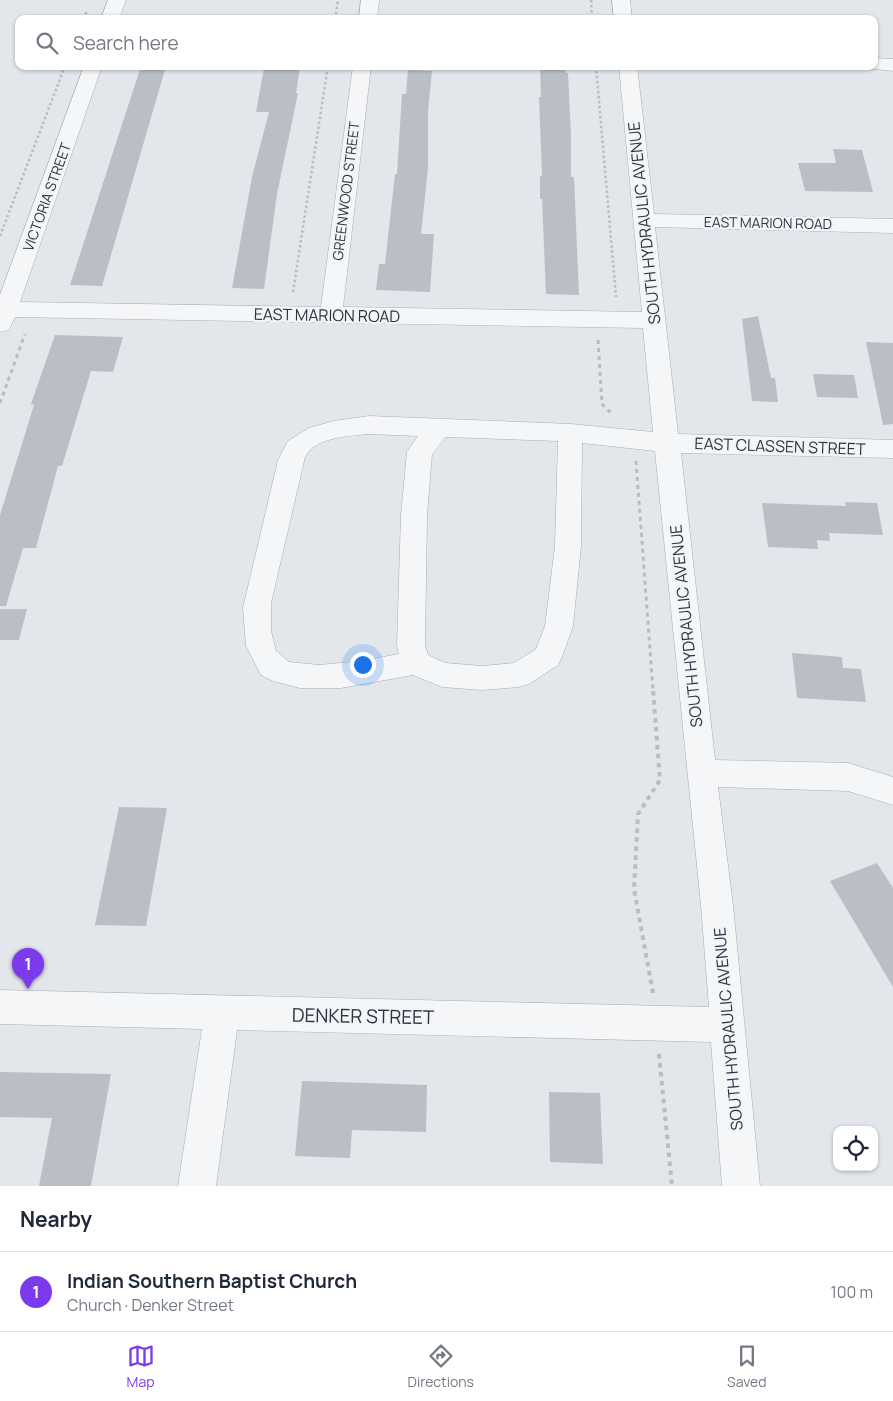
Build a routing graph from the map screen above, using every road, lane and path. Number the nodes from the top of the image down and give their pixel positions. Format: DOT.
graph roads {
  1 [pos="117,0"];
  2 [pos="338,0"];
  3 [pos="370,0"];
  4 [pos="591,0"];
  5 [pos="621,0"];
  6 [pos="111,15"];
  7 [pos="336,15"];
  8 [pos="368,15"];
  9 [pos="592,15"];
  10 [pos="623,15"];
  11 [pos="878,64"];
  12 [pos="893,65"];
  13 [pos="63,70"];
  14 [pos="92,70"];
  15 [pos="362,70"];
  16 [pos="596,70"];
  17 [pos="628,70"];
  18 [pos="643,220"];
  19 [pos="893,226"];
  20 [pos="0,236"];
  21 [pos="2,315"];
  22 [pos="331,315"];
  23 [pos="616,320"];
  24 [pos="654,320"];
  25 [pos="437,430"];
  26 [pos="571,433"];
  27 [pos="627,438"];
  28 [pos="667,443"];
  29 [pos="893,449"];
  30 [pos="415,662"];
  31 [pos="701,773"];
  32 [pos="893,790"];
  33 [pos="0,1007"];
  34 [pos="222,1013"];
  35 [pos="656,1024"];
  36 [pos="727,1025"];
  37 [pos="197,1186"];
  38 [pos="672,1186"];
  39 [pos="741,1186"];
  1 -- 6 [label="street"];
  2 -- 7 [label="path"];
  3 -- 8 [label="street"];
  4 -- 9 [label="path"];
  5 -- 10 [label="street"];
  11 -- 12 [label="street"];
  13 -- 20 [label="path"];
  14 -- 21 [label="street, VICTORIA STREET"];
  15 -- 22 [label="street, GREENWOOD STREET"];
  16 -- 23 [label="path"];
  17 -- 18 [label="street, SOUTH HYDRAULIC AVENUE"];
  18 -- 19 [label="street, EAST MARION ROAD"];
  18 -- 24 [label="street, SOUTH HYDRAULIC AVENUE"];
  21 -- 22 [label="street, EAST MARION ROAD"];
  22 -- 23 [label="street, EAST MARION ROAD"];
  23 -- 24 [label="street, EAST MARION ROAD"];
  23 -- 27 [label="path"];
  24 -- 28 [label="street, SOUTH HYDRAULIC AVENUE"];
  25 -- 26 [label="street, EAST CLASSEN STREET"];
  25 -- 30 [label="street"];
  25 -- 30 [label="street, EAST CLASSEN STREET"];
  26 -- 27 [label="street, EAST CLASSEN STREET"];
  26 -- 30 [label="street"];
  27 -- 28 [label="street, EAST CLASSEN STREET"];
  27 -- 35 [label="path"];
  28 -- 29 [label="street, EAST CLASSEN STREET"];
  28 -- 31 [label="street, SOUTH HYDRAULIC AVENUE"];
  31 -- 32 [label="street"];
  31 -- 36 [label="street, SOUTH HYDRAULIC AVENUE"];
  33 -- 34 [label="street, DENKER STREET"];
  34 -- 35 [label="street, DENKER STREET"];
  34 -- 37 [label="street"];
  35 -- 36 [label="street, DENKER STREET"];
  35 -- 38 [label="path"];
  36 -- 39 [label="street, SOUTH HYDRAULIC AVENUE"];
}
